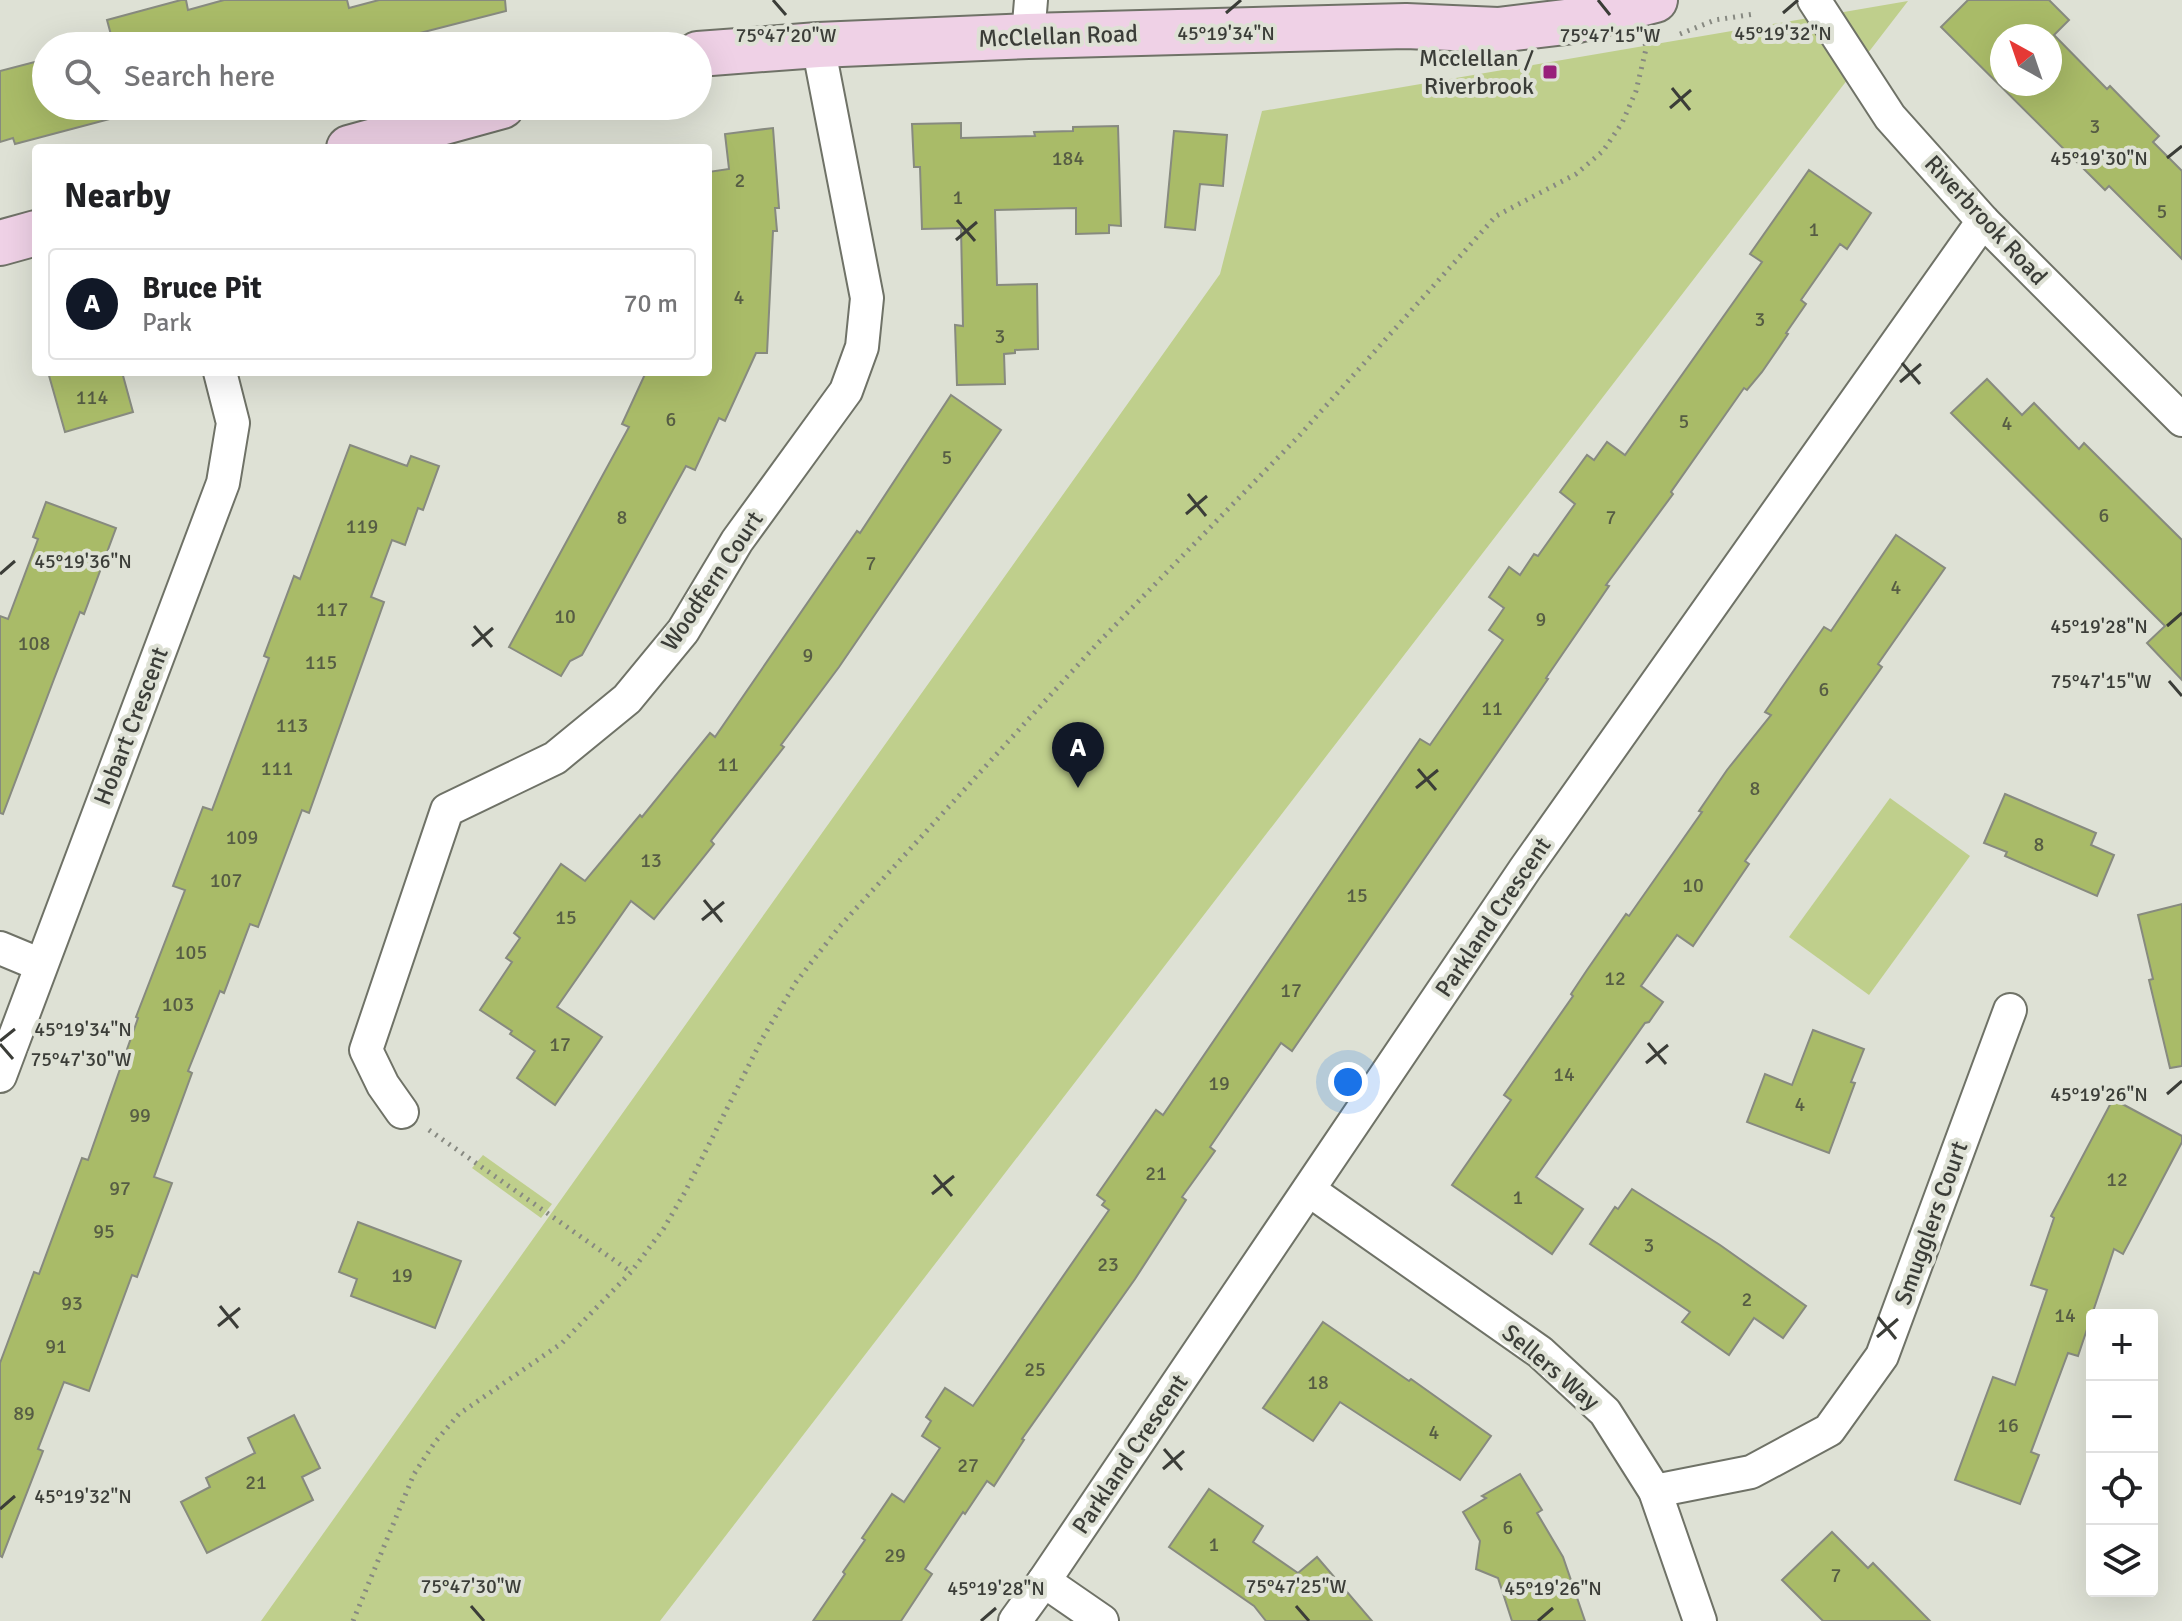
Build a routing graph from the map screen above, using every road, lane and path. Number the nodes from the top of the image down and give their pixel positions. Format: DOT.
graph roads {
  1 [pos="1814,0"];
  2 [pos="1655,14"];
  3 [pos="1754,14"];
  4 [pos="1030,18"];
  5 [pos="1660,43"];
  6 [pos="818,45"];
  7 [pos="1646,49"];
  8 [pos="712,53"];
  9 [pos="451,120"];
  10 [pos="364,144"];
  11 [pos="1983,221"];
  12 [pos="32,234"];
  13 [pos="0,243"];
  14 [pos="221,376"];
  15 [pos="2182,420"];
  16 [pos="0,948"];
  17 [pos="41,965"];
  18 [pos="2010,1010"];
  19 [pos="0,1076"];
  20 [pos="402,1112"];
  21 [pos="1309,1190"];
  22 [pos="631,1272"];
  23 [pos="1655,1491"];
  24 [pos="1044,1581"];
  25 [pos="353,1621"];
  26 [pos="1015,1621"];
  27 [pos="1102,1621"];
  28 [pos="1700,1621"];
  1 -- 11 [label="street, Riverbrook Road"];
  2 -- 3 [label="path"];
  2 -- 4 [label="street, McClellan Road"];
  2 -- 7 [label="path"];
  4 -- 6 [label="street, McClellan Road"];
  5 -- 7 [label="path"];
  6 -- 8 [label="street, McClellan Road"];
  6 -- 20 [label="street, Woodfern Court"];
  7 -- 22 [label="path"];
  9 -- 10 [label="street"];
  11 -- 15 [label="street, Riverbrook Road"];
  11 -- 21 [label="street, Parkland Crescent"];
  12 -- 13 [label="street"];
  14 -- 17 [label="street, Hobart Crescent"];
  16 -- 17 [label="street"];
  17 -- 19 [label="street, Hobart Crescent"];
  18 -- 23 [label="street, Smugglers Court"];
  20 -- 22 [label="path"];
  21 -- 23 [label="street, Sellers Way"];
  21 -- 24 [label="street, Parkland Crescent"];
  22 -- 25 [label="path"];
  23 -- 28 [label="street, Sellers Way"];
  24 -- 26 [label="street, Parkland Crescent"];
  24 -- 27 [label="street"];
}
